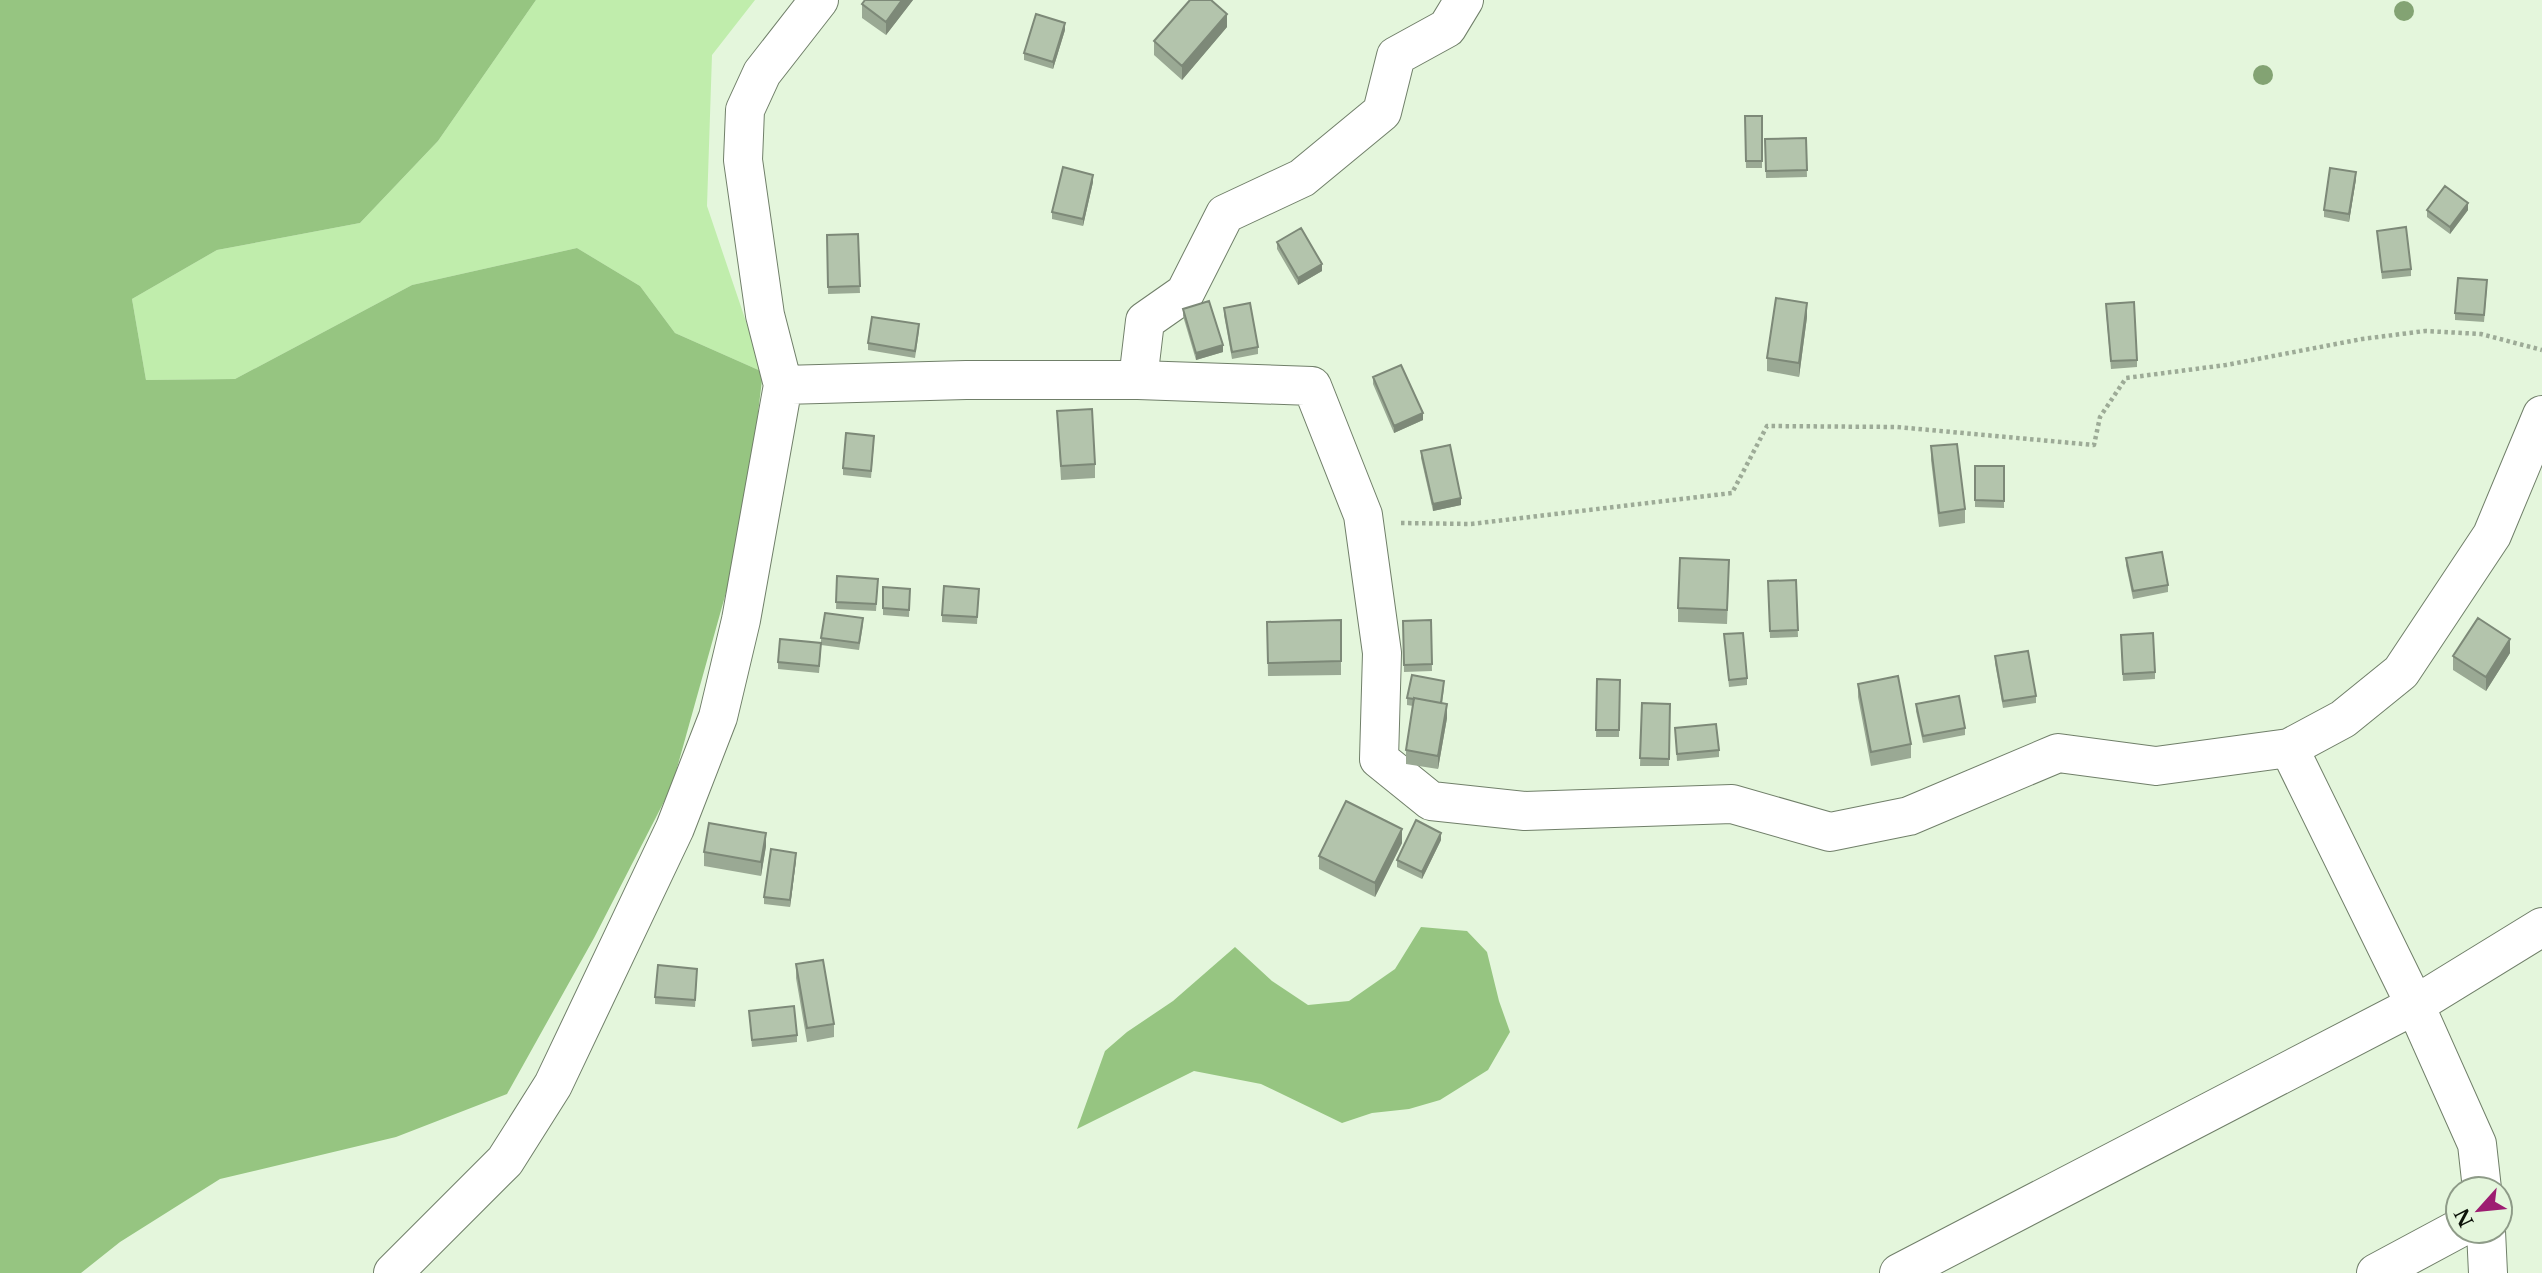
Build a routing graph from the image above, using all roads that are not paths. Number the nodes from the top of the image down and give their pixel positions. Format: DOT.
graph roads {
  1 [pos="819,0"];
  2 [pos="1464,0"];
  3 [pos="1138,380"];
  4 [pos="783,386"];
  5 [pos="2542,415"];
  6 [pos="2289,748"];
  7 [pos="2542,927"];
  8 [pos="2415,1005"];
  9 [pos="2480,1175"];
  10 [pos="2444,1237"];
  11 [pos="2487,1245"];
  12 [pos="393,1273"];
  13 [pos="1899,1273"];
  14 [pos="2376,1273"];
  15 [pos="2488,1273"];
  1 -- 4 [label="street"];
  2 -- 3 [label="street"];
  3 -- 4 [label="street"];
  3 -- 6 [label="street"];
  4 -- 12 [label="street"];
  5 -- 6 [label="street"];
  6 -- 8 [label="street"];
  7 -- 8 [label="street"];
  8 -- 9 [label="street"];
  8 -- 13 [label="street"];
  10 -- 14 [label="street"];
  11 -- 15 [label="street"];
}
